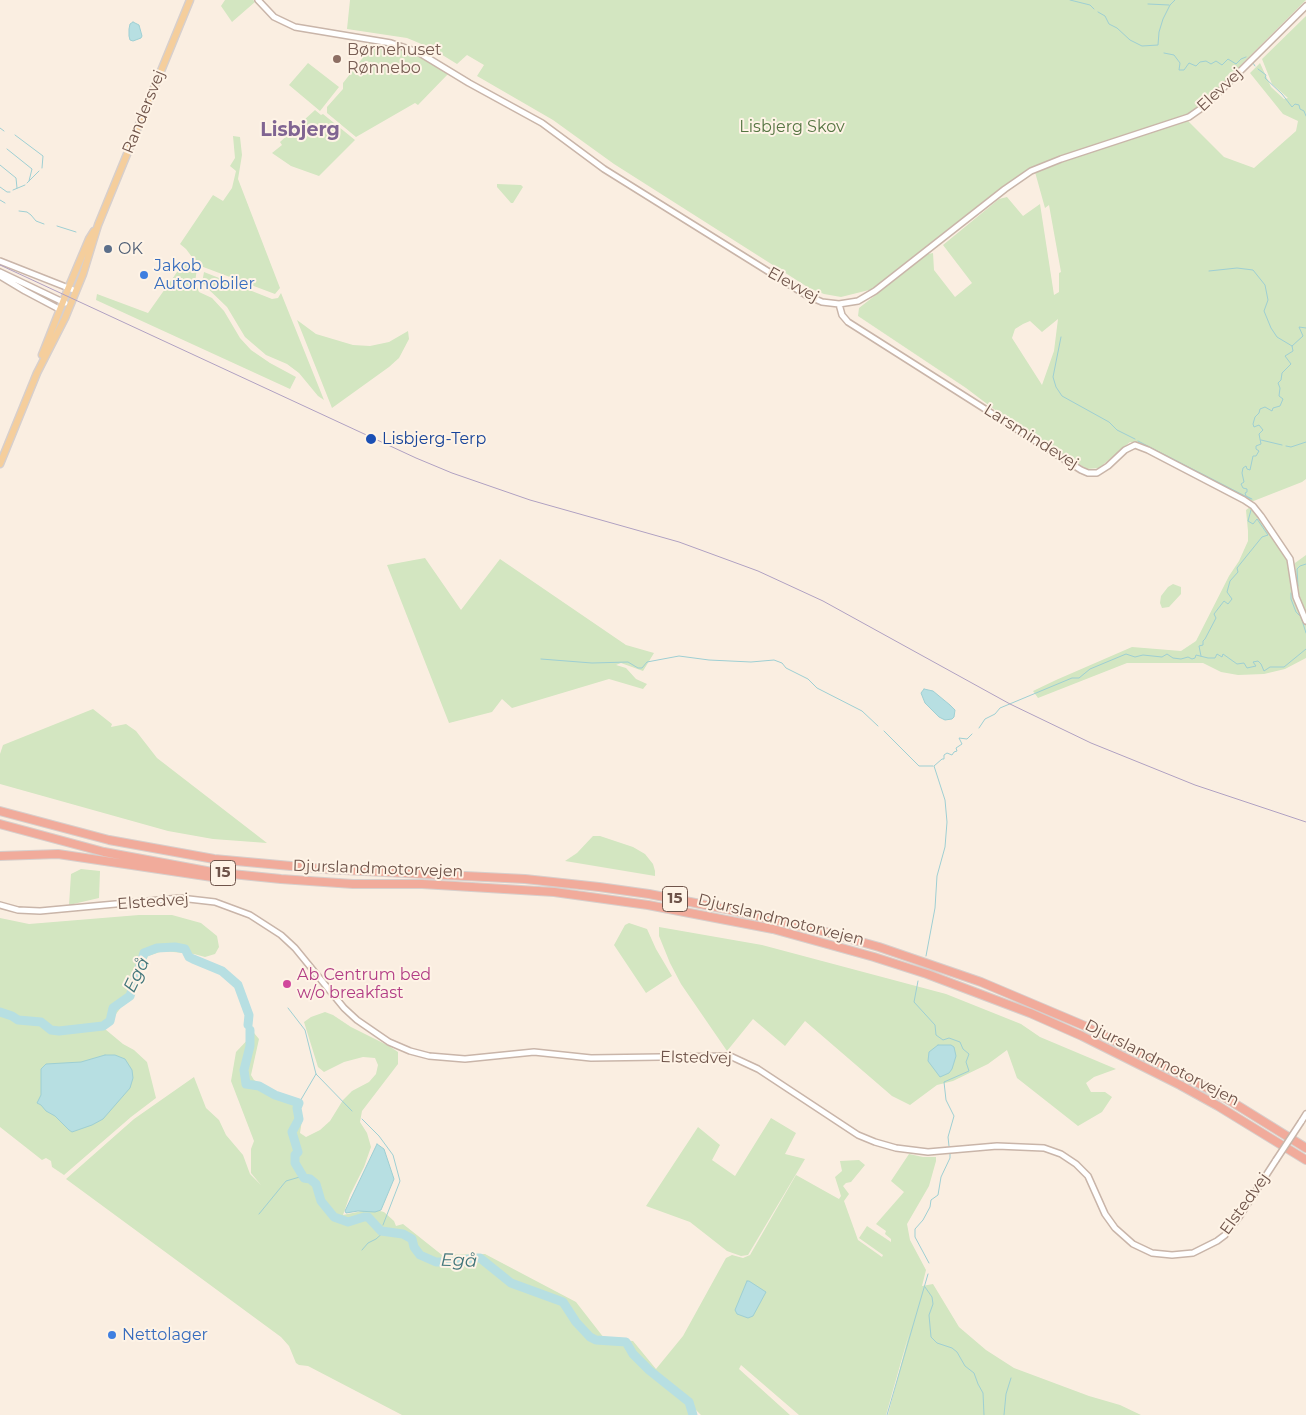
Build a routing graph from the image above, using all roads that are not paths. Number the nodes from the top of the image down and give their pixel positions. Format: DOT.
graph roads {
  1 [pos="190,0"];
  2 [pos="258,0"];
  3 [pos="1306,6"];
  4 [pos="98,224"];
  5 [pos="0,261"];
  6 [pos="0,272"];
  7 [pos="0,276"];
  8 [pos="68,288"];
  9 [pos="76,291"];
  10 [pos="840,304"];
  11 [pos="61,305"];
  12 [pos="70,306"];
  13 [pos="37,373"];
  14 [pos="0,464"];
  15 [pos="1306,621"];
  16 [pos="0,810"];
  17 [pos="0,824"];
  18 [pos="0,856"];
  19 [pos="353,884"];
  20 [pos="0,905"];
  21 [pos="1306,1114"];
  22 [pos="1306,1148"];
  23 [pos="1306,1160"];
  1 -- 4 [label="main road, Randersvej"];
  2 -- 10 [label="street, Elevvej"];
  3 -- 10 [label="street, Elevvej"];
  4 -- 8 [label="main road, Randersvej"];
  4 -- 9 [label="main road, Randersvej"];
  5 -- 8 [label="street"];
  6 -- 11 [label="street"];
  7 -- 11 [label="street"];
  8 -- 9 [label="street"];
  8 -- 11 [label="main road, Randersvej"];
  9 -- 12 [label="main road, Randersvej"];
  10 -- 15 [label="street, Larsmindevej"];
  11 -- 12 [label="street"];
  11 -- 13 [label="main road, Randersvej"];
  12 -- 13 [label="main road, Randersvej"];
  13 -- 14 [label="main road, Randersvej"];
  16 -- 22 [label="highway, Djurslandmotorvejen / 15"];
  17 -- 19 [label="highway, Djurslandmotorvejen / 15"];
  18 -- 19 [label="highway"];
  19 -- 23 [label="highway, Djurslandmotorvejen / 15"];
  20 -- 21 [label="street, Elstedvej, bridge"];
}
